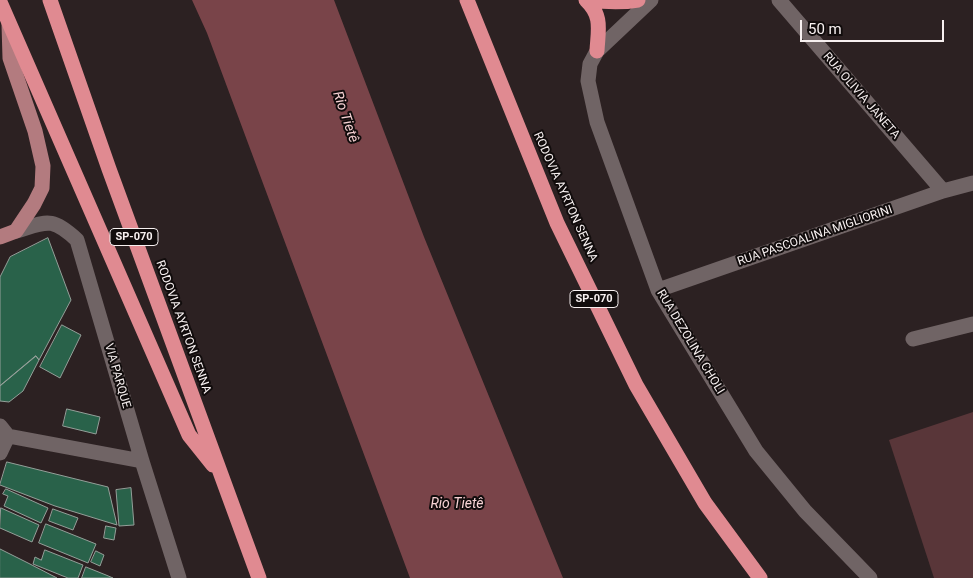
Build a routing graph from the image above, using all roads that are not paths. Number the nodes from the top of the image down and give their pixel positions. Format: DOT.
graph roads {
  1 [pos="50,0"];
  2 [pos="467,0"];
  3 [pos="587,0"];
  4 [pos="638,0"];
  5 [pos="651,0"];
  6 [pos="780,0"];
  7 [pos="0,2"];
  8 [pos="9,22"];
  9 [pos="597,51"];
  10 [pos="973,183"];
  11 [pos="943,191"];
  12 [pos="16,231"];
  13 [pos="0,237"];
  14 [pos="658,290"];
  15 [pos="973,324"];
  16 [pos="913,339"];
  17 [pos="4,431"];
  18 [pos="0,453"];
  19 [pos="142,461"];
  20 [pos="221,474"];
  21 [pos="179,578"];
  22 [pos="259,578"];
  23 [pos="760,578"];
  24 [pos="870,578"];
  1 -- 20 [label="highway, RODOVIA AYRTON SENNA / SP-070"];
  2 -- 23 [label="highway, RODOVIA AYRTON SENNA / SP-070"];
  3 -- 4 [label="highway"];
  3 -- 9 [label="highway"];
  5 -- 9 [label="street, RUA DEZOLINA CHOLI"];
  6 -- 11 [label="street, RUA OLIVIA JANETA"];
  7 -- 8 [label="highway"];
  8 -- 12 [label="main road"];
  8 -- 20 [label="highway"];
  9 -- 14 [label="street, RUA DEZOLINA CHOLI"];
  10 -- 11 [label="street, RUA PASCOALINA MIGLIORINI"];
  11 -- 14 [label="street, RUA PASCOALINA MIGLIORINI"];
  12 -- 13 [label="main road"];
  12 -- 19 [label="street, VIA PARQUE"];
  14 -- 24 [label="street, RUA DEZOLINA CHOLI"];
  15 -- 16 [label="street"];
  17 -- 18 [label="street"];
  17 -- 19 [label="street"];
  19 -- 21 [label="street, VIA PARQUE"];
  20 -- 22 [label="highway, RODOVIA AYRTON SENNA / SP-070"];
}
